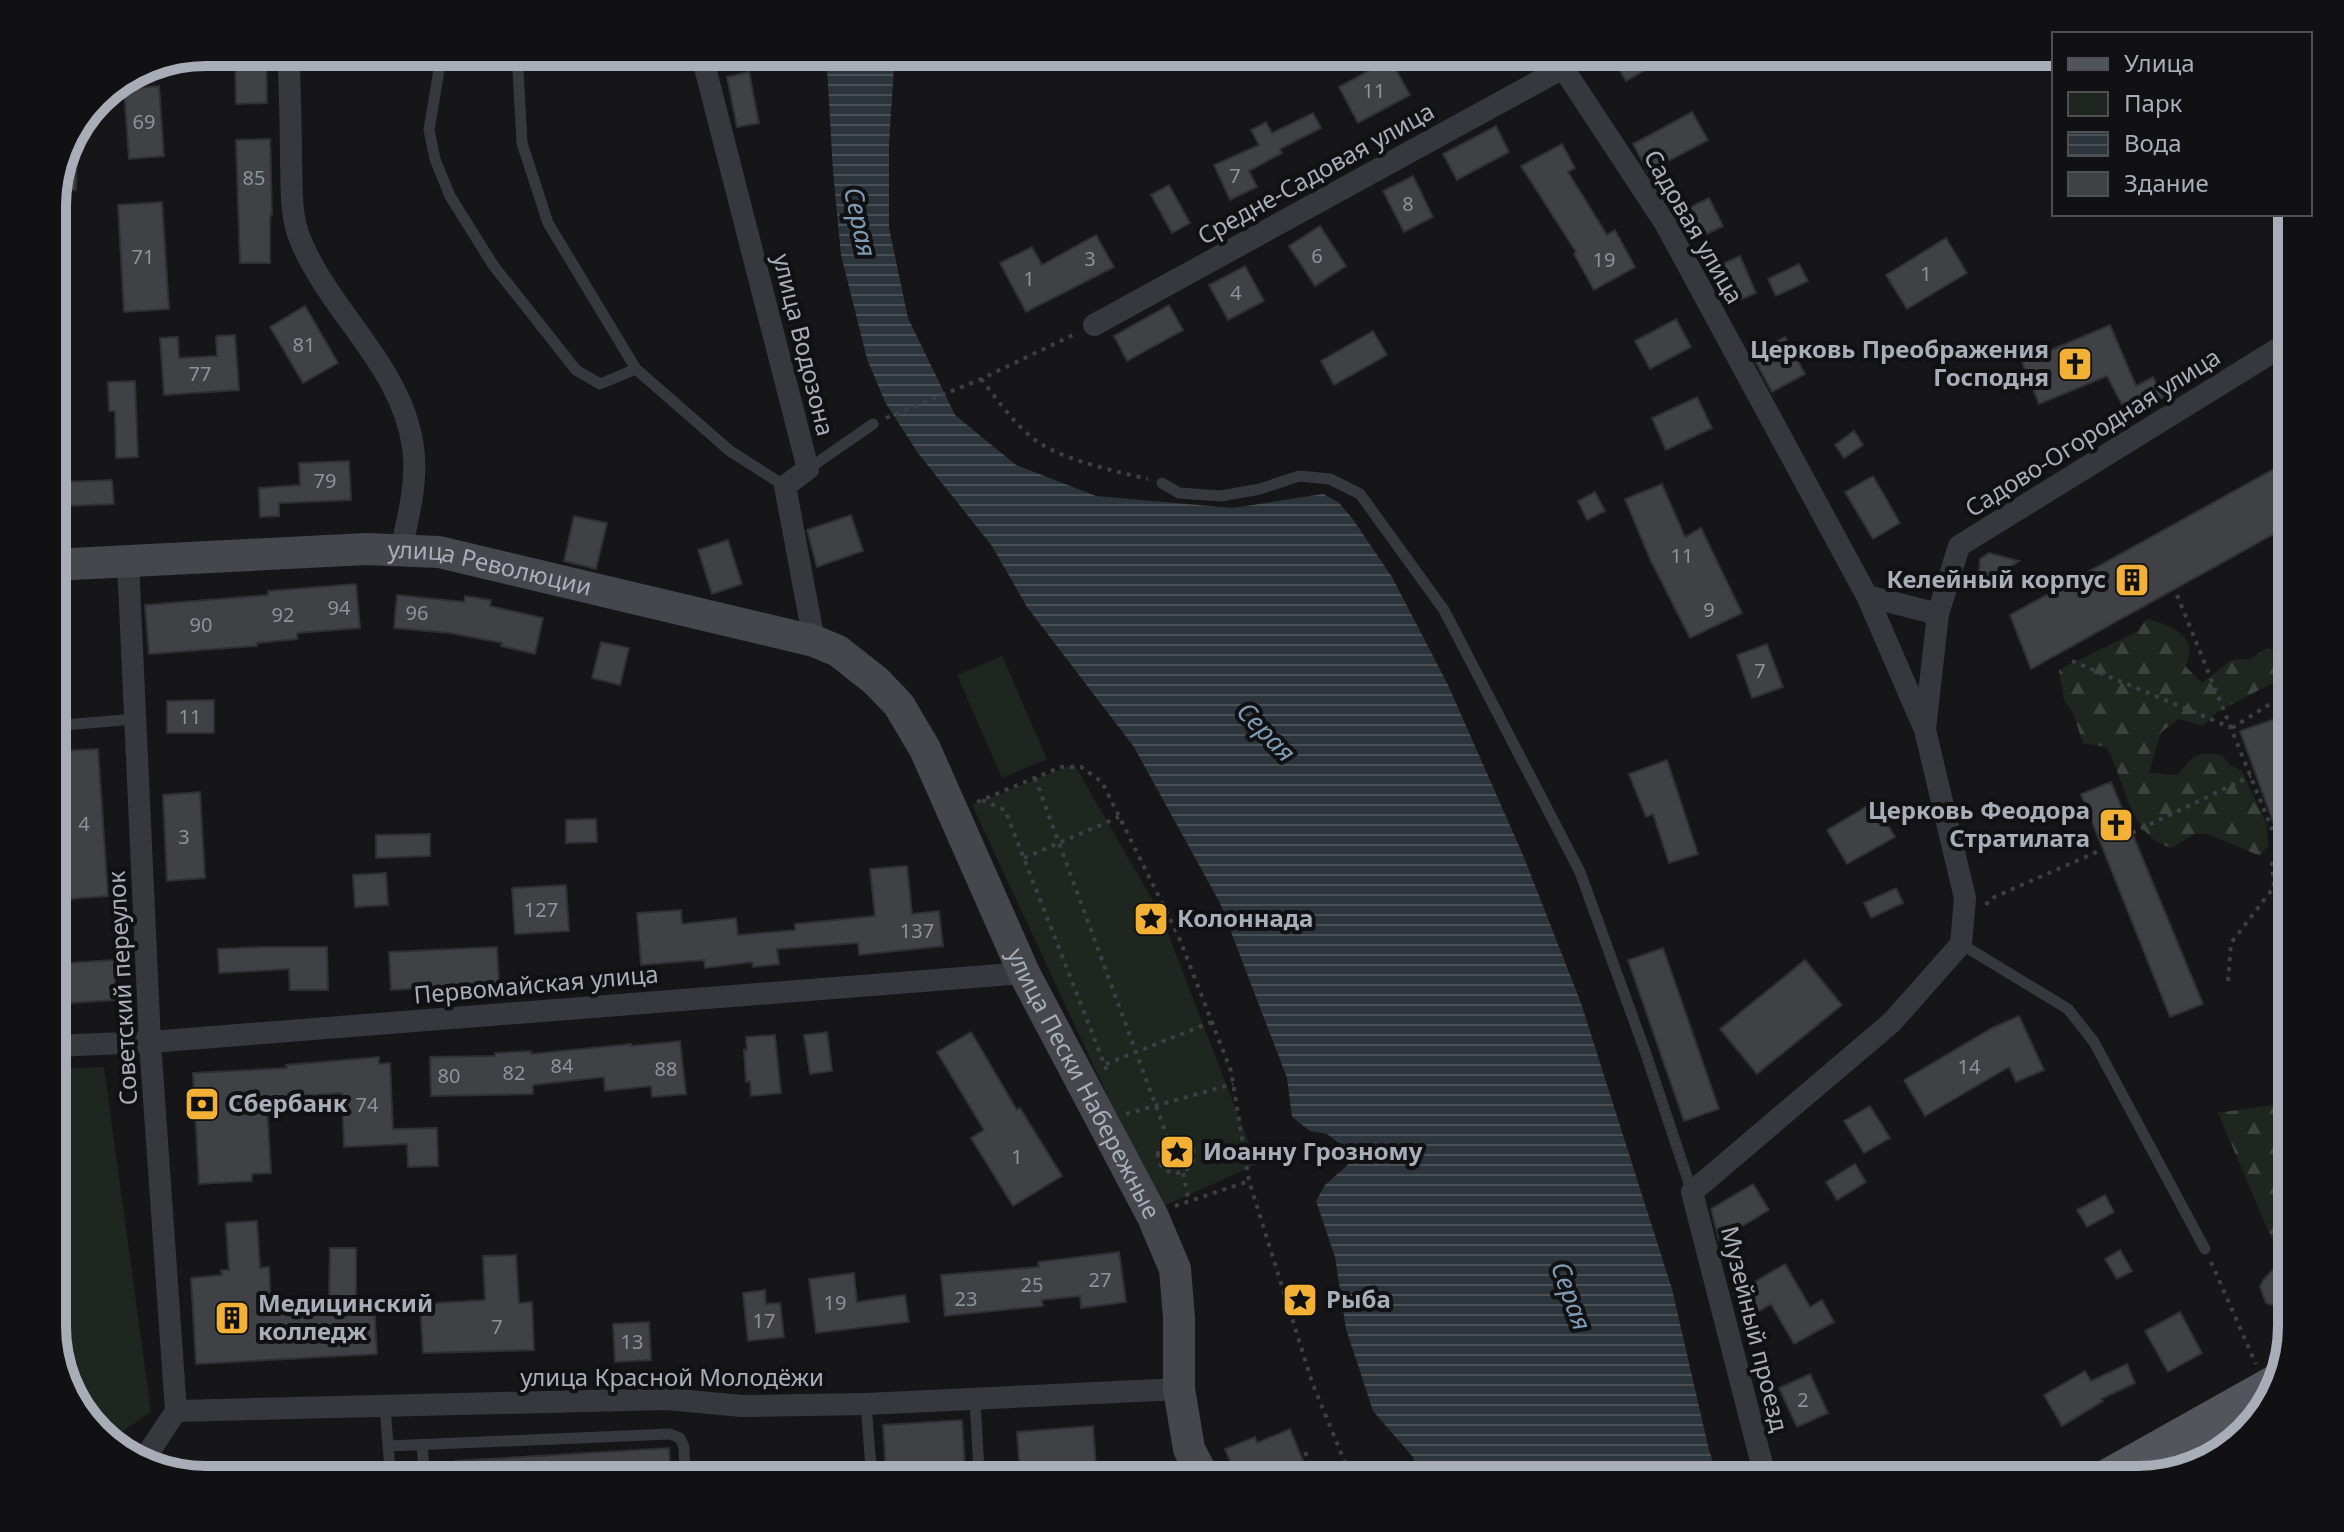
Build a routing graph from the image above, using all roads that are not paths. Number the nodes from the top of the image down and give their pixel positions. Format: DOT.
graph roads {
  1 [pos="289,66"];
  2 [pos="440,66"];
  3 [pos="705,66"];
  4 [pos="1563,68"];
  5 [pos="518,70"];
  6 [pos="1094,325"];
  7 [pos="2278,349"];
  8 [pos="636,369"];
  9 [pos="873,424"];
  10 [pos="808,469"];
  11 [pos="1162,483"];
  12 [pos="785,486"];
  13 [pos="401,550"];
  14 [pos="128,562"];
  15 [pos="66,564"];
  16 [pos="1867,596"];
  17 [pos="1938,614"];
  18 [pos="814,641"];
  19 [pos="899,705"];
  20 [pos="135,719"];
  21 [pos="66,725"];
  22 [pos="1925,730"];
  23 [pos="1961,944"];
  24 [pos="1024,973"];
  25 [pos="150,1042"];
  26 [pos="66,1045"];
  27 [pos="1692,1192"];
  28 [pos="2205,1249"];
  29 [pos="2267,1376"];
  30 [pos="1179,1389"];
  31 [pos="975,1400"];
  32 [pos="866,1404"];
  33 [pos="385,1406"];
  34 [pos="176,1411"];
  35 [pos="422,1445"];
  36 [pos="388,1446"];
  37 [pos="148,1453"];
  38 [pos="390,1466"];
  39 [pos="424,1466"];
  40 [pos="685,1466"];
  41 [pos="871,1466"];
  42 [pos="979,1466"];
  43 [pos="1198,1466"];
  44 [pos="1762,1466"];
  45 [pos="2124,1466"];
  1 -- 13 [label="street"];
  2 -- 8 [label="lane"];
  3 -- 10 [label="street, улица Водозона"];
  4 -- 6 [label="street, Средне-Садовая улица"];
  4 -- 16 [label="street, Садовая улица"];
  5 -- 8 [label="lane"];
  7 -- 17 [label="street, Садово-Огородная улица"];
  8 -- 12 [label="lane"];
  9 -- 10 [label="lane"];
  10 -- 12 [label="street, улица Водозона"];
  11 -- 27 [label="lane"];
  12 -- 18 [label="street"];
  13 -- 14 [label="main road, улица Революции"];
  13 -- 18 [label="main road, улица Революции"];
  14 -- 15 [label="main road, улица Революции"];
  14 -- 20 [label="street, Советский переулок"];
  16 -- 17 [label="street"];
  16 -- 22 [label="street, Садовая улица"];
  17 -- 22 [label="street, Садово-Огородная улица"];
  18 -- 19 [label="main road, улица Революции"];
  19 -- 24 [label="main road, улица Пески Набережные"];
  20 -- 21 [label="lane"];
  20 -- 25 [label="street, Советский переулок"];
  22 -- 23 [label="street, Садовая улица"];
  23 -- 27 [label="street"];
  23 -- 28 [label="lane"];
  24 -- 25 [label="street, Первомайская улица"];
  24 -- 30 [label="main road, улица Пески Набережные"];
  25 -- 26 [label="street, Первомайская улица"];
  25 -- 34 [label="street, Советский переулок"];
  27 -- 44 [label="street, Музейный проезд"];
  29 -- 45 [label="main road"];
  30 -- 31 [label="street, улица Красной Молодёжи"];
  30 -- 43 [label="main road, улица Пески Набережные"];
  31 -- 32 [label="street, улица Красной Молодёжи"];
  31 -- 42 [label="lane"];
  32 -- 33 [label="street, улица Красной Молодёжи"];
  32 -- 41 [label="lane"];
  33 -- 34 [label="street, улица Красной Молодёжи"];
  33 -- 36 [label="lane"];
  34 -- 37 [label="street"];
  35 -- 36 [label="lane"];
  35 -- 39 [label="lane"];
  35 -- 40 [label="lane"];
  36 -- 38 [label="lane"];
}
